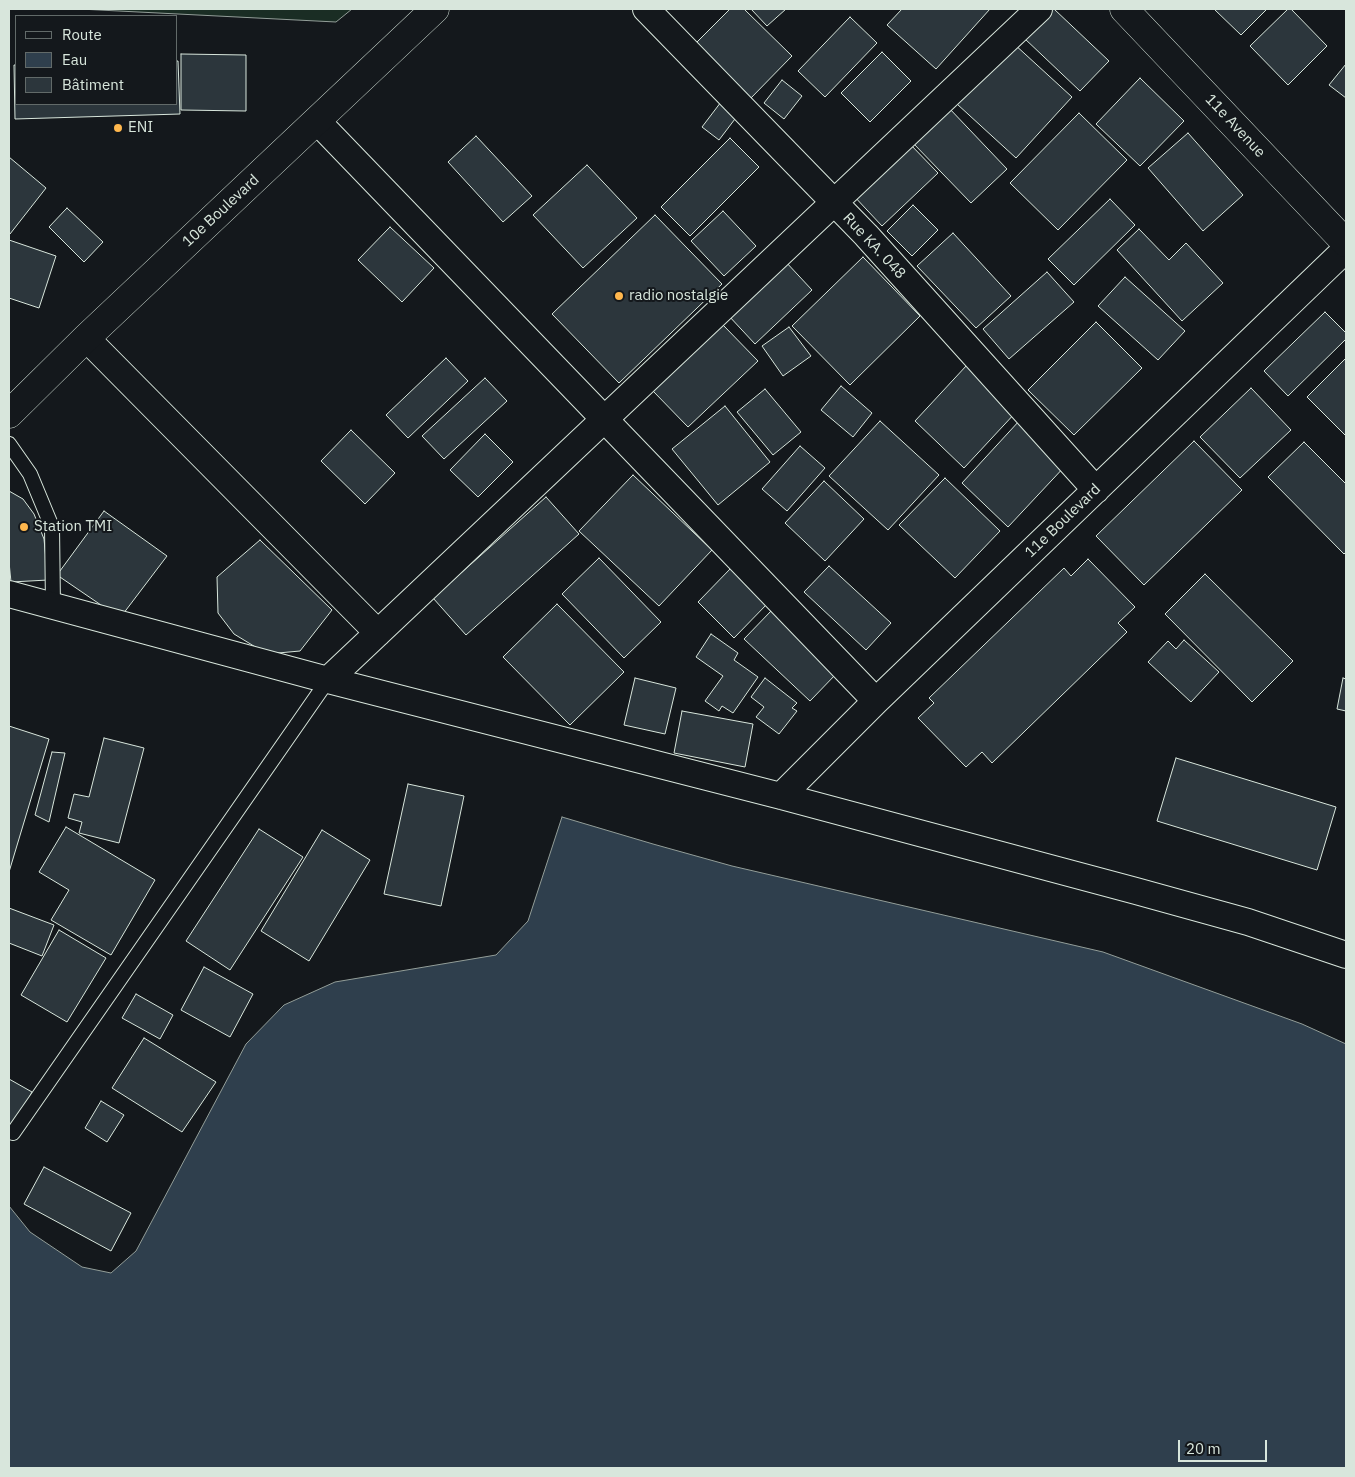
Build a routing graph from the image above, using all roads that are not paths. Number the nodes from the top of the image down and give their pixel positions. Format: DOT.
graph roads {
  1 [pos="435,9"];
  2 [pos="646,9"];
  3 [pos="1039,9"];
  4 [pos="1124,9"];
  5 [pos="317,121"];
  6 [pos="835,202"];
  7 [pos="1346,243"];
  8 [pos="1346,249"];
  9 [pos="86,338"];
  10 [pos="9,414"];
  11 [pos="603,420"];
  12 [pos="9,444"];
  13 [pos="1096,490"];
  14 [pos="9,594"];
  15 [pos="53,606"];
  16 [pos="378,633"];
  17 [pos="328,680"];
  18 [pos="876,701"];
  19 [pos="781,796"];
  20 [pos="1346,955"];
  21 [pos="13,1133"];
  1 -- 5 [label="main road, 10e Boulevard"];
  2 -- 6 [label="street, Rue KA. 048"];
  3 -- 6 [label="street"];
  4 -- 7 [label="main road, 11e Avenue"];
  5 -- 9 [label="main road, 10e Boulevard"];
  5 -- 11 [label="street"];
  6 -- 11 [label="street"];
  6 -- 13 [label="street, Rue KA. 048"];
  8 -- 13 [label="street, 11e Boulevard"];
  9 -- 10 [label="main road, 10e Boulevard"];
  9 -- 16 [label="street"];
  11 -- 16 [label="street"];
  11 -- 18 [label="street"];
  12 -- 15 [label="lane"];
  13 -- 18 [label="street, 11e Boulevard"];
  14 -- 15 [label="street"];
  15 -- 17 [label="street"];
  16 -- 17 [label="street"];
  17 -- 19 [label="street"];
  17 -- 21 [label="lane"];
  18 -- 19 [label="street, 11e Boulevard"];
  19 -- 20 [label="street"];
}
